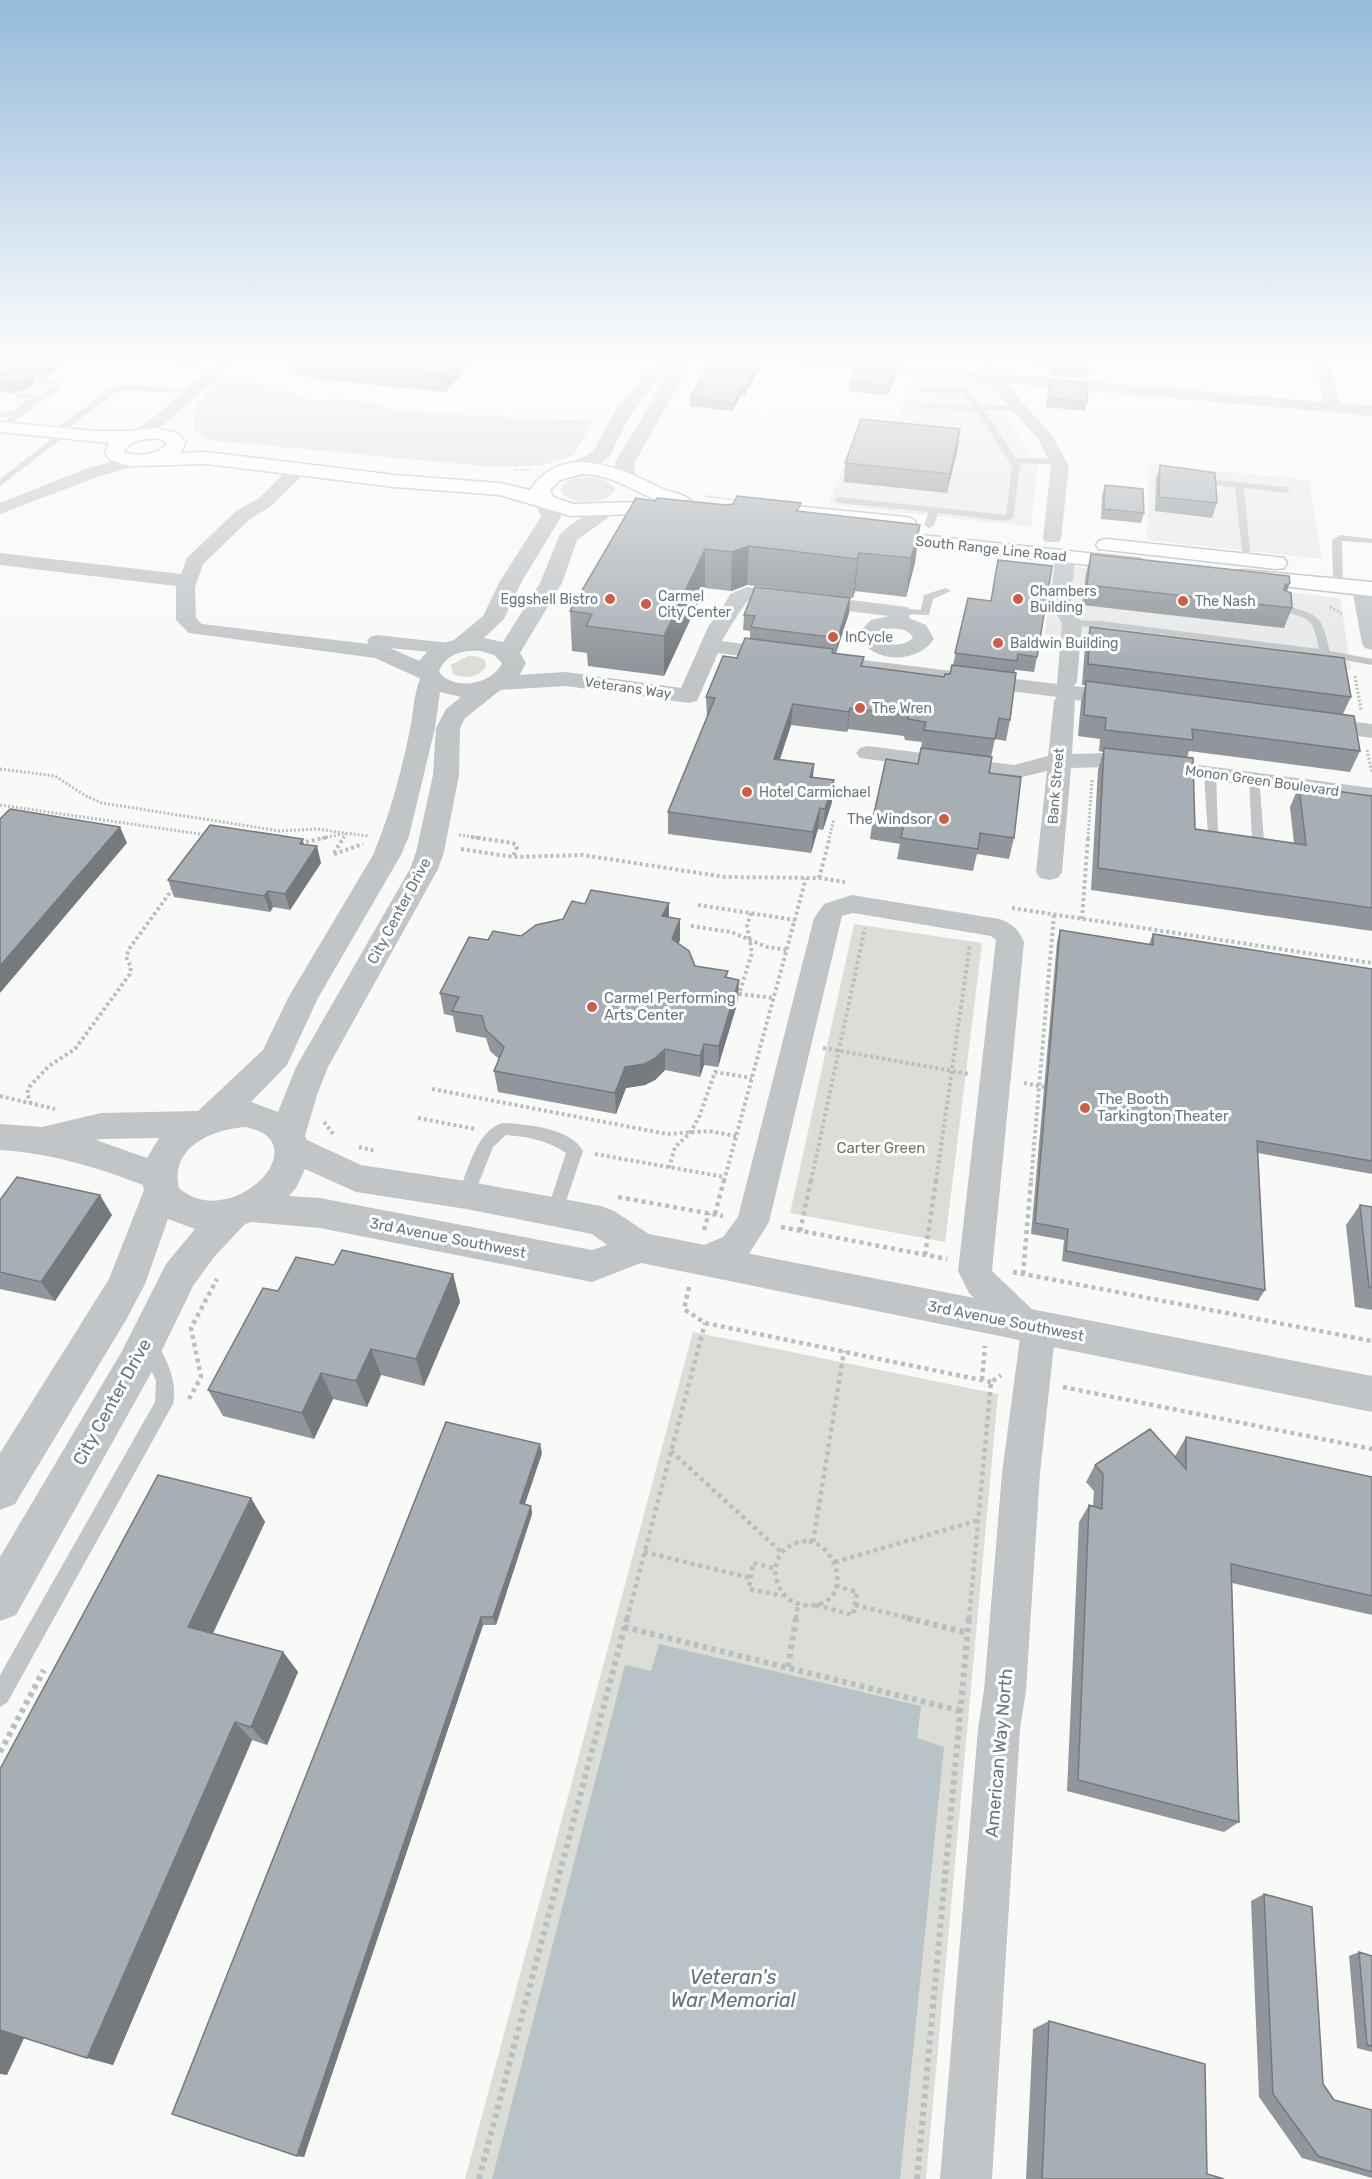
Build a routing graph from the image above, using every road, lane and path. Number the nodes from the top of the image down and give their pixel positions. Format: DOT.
graph roads {
  1 [pos="26,462"];
  2 [pos="94,462"];
  3 [pos="134,462"];
  4 [pos="238,462"];
  5 [pos="317,462"];
  6 [pos="589,462"];
  7 [pos="625,462"];
  8 [pos="1012,462"];
  9 [pos="1051,462"];
  10 [pos="1059,462"];
  11 [pos="299,469"];
  12 [pos="560,473"];
  13 [pos="630,480"];
  14 [pos="1187,480"];
  15 [pos="0,483"];
  16 [pos="1239,485"];
  17 [pos="1286,490"];
  18 [pos="34,494"];
  19 [pos="839,500"];
  20 [pos="546,502"];
  21 [pos="699,505"];
  22 [pos="0,508"];
  23 [pos="735,509"];
  24 [pos="610,510"];
  25 [pos="897,514"];
  26 [pos="932,518"];
  27 [pos="1052,538"];
  28 [pos="1370,541"];
  29 [pos="1065,557"];
  30 [pos="0,559"];
  31 [pos="1248,560"];
  32 [pos="190,577"];
  33 [pos="1337,579"];
  34 [pos="1369,584"];
  35 [pos="946,591"];
  36 [pos="1326,604"];
  37 [pos="1283,608"];
  38 [pos="899,616"];
  39 [pos="186,620"];
  40 [pos="1072,622"];
  41 [pos="1372,644"];
  42 [pos="457,646"];
  43 [pos="710,646"];
  44 [pos="1325,654"];
  45 [pos="510,656"];
  46 [pos="1354,659"];
  47 [pos="891,660"];
  48 [pos="1372,662"];
  49 [pos="430,677"];
  50 [pos="566,679"];
  51 [pos="494,685"];
  52 [pos="1145,702"];
  53 [pos="1296,721"];
  54 [pos="1368,730"];
  55 [pos="868,753"];
  56 [pos="1059,762"];
  57 [pos="0,768"];
  58 [pos="1372,773"];
  59 [pos="1210,774"];
  60 [pos="1098,777"];
  61 [pos="1255,780"];
  62 [pos="1372,795"];
  63 [pos="0,805"];
  64 [pos="834,820"];
  65 [pos="346,833"];
  66 [pos="453,834"];
  67 [pos="207,843"];
  68 [pos="295,844"];
  69 [pos="513,857"];
  70 [pos="1049,872"];
  71 [pos="180,878"];
  72 [pos="806,878"];
  73 [pos="819,878"];
  74 [pos="698,905"];
  75 [pos="751,913"];
  76 [pos="1054,914"];
  77 [pos="1082,919"];
  78 [pos="795,920"];
  79 [pos="866,920"];
  80 [pos="691,926"];
  81 [pos="971,937"];
  82 [pos="748,940"];
  83 [pos="787,950"];
  84 [pos="774,998"];
  85 [pos="764,1036"];
  86 [pos="796,1043"];
  87 [pos="838,1050"];
  88 [pos="953,1071"];
  89 [pos="752,1078"];
  90 [pos="995,1078"];
  91 [pos="1041,1087"];
  92 [pos="432,1089"];
  93 [pos="0,1096"];
  94 [pos="418,1118"];
  95 [pos="205,1121"];
  96 [pos="690,1133"];
  97 [pos="496,1136"];
  98 [pos="736,1136"];
  99 [pos="0,1137"];
  100 [pos="41,1140"];
  101 [pos="290,1142"];
  102 [pos="575,1151"];
  103 [pos="669,1168"];
  104 [pos="725,1177"];
  105 [pos="160,1184"];
  106 [pos="466,1195"];
  107 [pos="242,1210"];
  108 [pos="555,1211"];
  109 [pos="800,1231"];
  110 [pos="640,1248"];
  111 [pos="925,1255"];
  112 [pos="699,1262"];
  113 [pos="222,1271"];
  114 [pos="1023,1274"];
  115 [pos="216,1280"];
  116 [pos="705,1323"];
  117 [pos="1032,1326"];
  118 [pos="147,1339"];
  119 [pos="985,1347"];
  120 [pos="844,1352"];
  121 [pos="1033,1378"];
  122 [pos="982,1380"];
  123 [pos="991,1382"];
  124 [pos="1372,1394"];
  125 [pos="1372,1449"];
  126 [pos="671,1451"];
  127 [pos="0,1490"];
  128 [pos="979,1520"];
  129 [pos="813,1542"];
  130 [pos="780,1551"];
  131 [pos="644,1552"];
  132 [pos="835,1562"];
  133 [pos="773,1568"];
  134 [pos="750,1578"];
  135 [pos="836,1586"];
  136 [pos="784,1597"];
  137 [pos="0,1599"];
  138 [pos="798,1604"];
  139 [pos="815,1605"];
  140 [pos="855,1605"];
  141 [pos="624,1627"];
  142 [pos="968,1633"];
  143 [pos="788,1667"];
  144 [pos="0,1696"];
  145 [pos="960,1710"];
  146 [pos="479,2179"];
  147 [pos="917,2179"];
  148 [pos="966,2179"];
  1 -- 15 [label="lane"];
  2 -- 18 [label="street"];
  3 -- 18 [label="street"];
  4 -- 11 [label="main road"];
  5 -- 12 [label="main road"];
  6 -- 12 [label="street"];
  7 -- 13 [label="street"];
  8 -- 26 [label="lane"];
  9 -- 10 [label="lane"];
  10 -- 27 [label="street"];
  11 -- 20 [label="main road"];
  11 -- 32 [label="street"];
  12 -- 13 [label="main road"];
  12 -- 20 [label="main road"];
  13 -- 21 [label="main road"];
  13 -- 24 [label="main road"];
  14 -- 16 [label="lane"];
  16 -- 17 [label="lane"];
  16 -- 31 [label="lane"];
  18 -- 22 [label="street"];
  19 -- 25 [label="lane"];
  20 -- 24 [label="main road"];
  20 -- 42 [label="street"];
  21 -- 23 [label="path"];
  21 -- 24 [label="main road"];
  23 -- 25 [label="main road, South Range Line Road"];
  23 -- 29 [label="main road, South Range Line Road"];
  24 -- 45 [label="street"];
  25 -- 26 [label="main road, South Range Line Road"];
  26 -- 27 [label="main road, South Range Line Road"];
  27 -- 31 [label="main road, South Range Line Road"];
  28 -- 33 [label="lane"];
  29 -- 33 [label="main road, South Range Line Road"];
  29 -- 40 [label="street, Bank Street"];
  30 -- 32 [label="street"];
  31 -- 33 [label="main road, South Range Line Road"];
  32 -- 39 [label="street"];
  33 -- 34 [label="main road, South Range Line Road"];
  34 -- 41 [label="street"];
  35 -- 38 [label="lane"];
  36 -- 46 [label="path"];
  37 -- 44 [label="lane"];
  38 -- 43 [label="street"];
  38 -- 47 [label="street"];
  38 -- 47 [label="street"];
  39 -- 42 [label="street"];
  39 -- 49 [label="street"];
  40 -- 44 [label="lane"];
  40 -- 56 [label="street, Bank Street"];
  42 -- 45 [label="street"];
  42 -- 49 [label="street"];
  43 -- 47 [label="street"];
  43 -- 50 [label="street, Veterans Way"];
  44 -- 46 [label="lane"];
  45 -- 50 [label="street"];
  45 -- 51 [label="street, City Center Drive"];
  46 -- 48 [label="lane"];
  46 -- 54 [label="path"];
  47 -- 52 [label="street"];
  49 -- 51 [label="street"];
  49 -- 95 [label="street"];
  50 -- 51 [label="street"];
  51 -- 101 [label="street, City Center Drive"];
  53 -- 54 [label="street"];
  54 -- 58 [label="path"];
  55 -- 56 [label="street, Monon Green Boulevard"];
  56 -- 59 [label="street, Monon Green Boulevard"];
  56 -- 70 [label="street, Bank Street"];
  57 -- 65 [label="path"];
  59 -- 61 [label="street, Monon Green Boulevard"];
  59 -- 61 [label="lane"];
  60 -- 77 [label="path"];
  61 -- 62 [label="street, Monon Green Boulevard"];
  63 -- 67 [label="path"];
  64 -- 73 [label="path"];
  65 -- 65 [label="path"];
  65 -- 68 [label="path"];
  66 -- 69 [label="path"];
  71 -- 93 [label="path"];
  72 -- 78 [label="path"];
  74 -- 75 [label="path"];
  75 -- 78 [label="path"];
  75 -- 82 [label="path"];
  76 -- 91 [label="path"];
  78 -- 83 [label="path"];
  79 -- 87 [label="path"];
  80 -- 82 [label="path"];
  81 -- 88 [label="path"];
  82 -- 83 [label="path"];
  82 -- 84 [label="path"];
  83 -- 84 [label="path"];
  84 -- 85 [label="path"];
  85 -- 86 [label="path"];
  85 -- 89 [label="path"];
  86 -- 87 [label="path"];
  86 -- 90 [label="street"];
  86 -- 112 [label="street"];
  87 -- 88 [label="path"];
  87 -- 109 [label="path"];
  88 -- 90 [label="path"];
  88 -- 111 [label="path"];
  89 -- 96 [label="path"];
  89 -- 98 [label="path"];
  90 -- 91 [label="path"];
  90 -- 117 [label="street"];
  91 -- 114 [label="path"];
  92 -- 96 [label="path"];
  94 -- 97 [label="path"];
  95 -- 100 [label="street"];
  95 -- 101 [label="street"];
  95 -- 105 [label="street"];
  96 -- 98 [label="path"];
  96 -- 103 [label="path"];
  97 -- 102 [label="lane"];
  97 -- 106 [label="lane"];
  98 -- 104 [label="path"];
  99 -- 100 [label="street"];
  100 -- 105 [label="street"];
  101 -- 106 [label="street, 3rd Avenue Southwest"];
  101 -- 107 [label="street"];
  102 -- 103 [label="path"];
  102 -- 108 [label="lane"];
  103 -- 104 [label="path"];
  104 -- 112 [label="path"];
  105 -- 107 [label="street"];
  105 -- 127 [label="street"];
  106 -- 108 [label="street, 3rd Avenue Southwest"];
  107 -- 110 [label="street, 3rd Avenue Southwest"];
  107 -- 118 [label="street, City Center Drive"];
  108 -- 110 [label="street, 3rd Avenue Southwest"];
  110 -- 112 [label="street, 3rd Avenue Southwest"];
  112 -- 116 [label="path"];
  112 -- 117 [label="street, 3rd Avenue Southwest"];
  113 -- 115 [label="path"];
  116 -- 120 [label="path"];
  116 -- 126 [label="path"];
  117 -- 121 [label="street, American Way North"];
  117 -- 124 [label="street, 3rd Avenue Southwest"];
  118 -- 137 [label="street, City Center Drive"];
  118 -- 144 [label="lane"];
  119 -- 122 [label="path"];
  120 -- 122 [label="path"];
  120 -- 129 [label="path"];
  121 -- 123 [label="path"];
  121 -- 125 [label="path"];
  121 -- 148 [label="street, American Way North"];
  122 -- 123 [label="path"];
  123 -- 128 [label="path"];
  126 -- 130 [label="path"];
  126 -- 131 [label="path"];
  128 -- 132 [label="path"];
  128 -- 142 [label="path"];
  129 -- 130 [label="path"];
  129 -- 132 [label="path"];
  130 -- 133 [label="path"];
  131 -- 134 [label="path"];
  131 -- 141 [label="path"];
  132 -- 135 [label="path"];
  133 -- 134 [label="path"];
  133 -- 136 [label="path"];
  134 -- 136 [label="path"];
  135 -- 139 [label="path"];
  135 -- 140 [label="path"];
  136 -- 138 [label="path"];
  138 -- 139 [label="path"];
  138 -- 143 [label="path"];
  139 -- 140 [label="path"];
  140 -- 142 [label="path"];
  141 -- 143 [label="path"];
  141 -- 146 [label="path"];
  142 -- 145 [label="path"];
  143 -- 145 [label="path"];
  145 -- 147 [label="path"];
}
